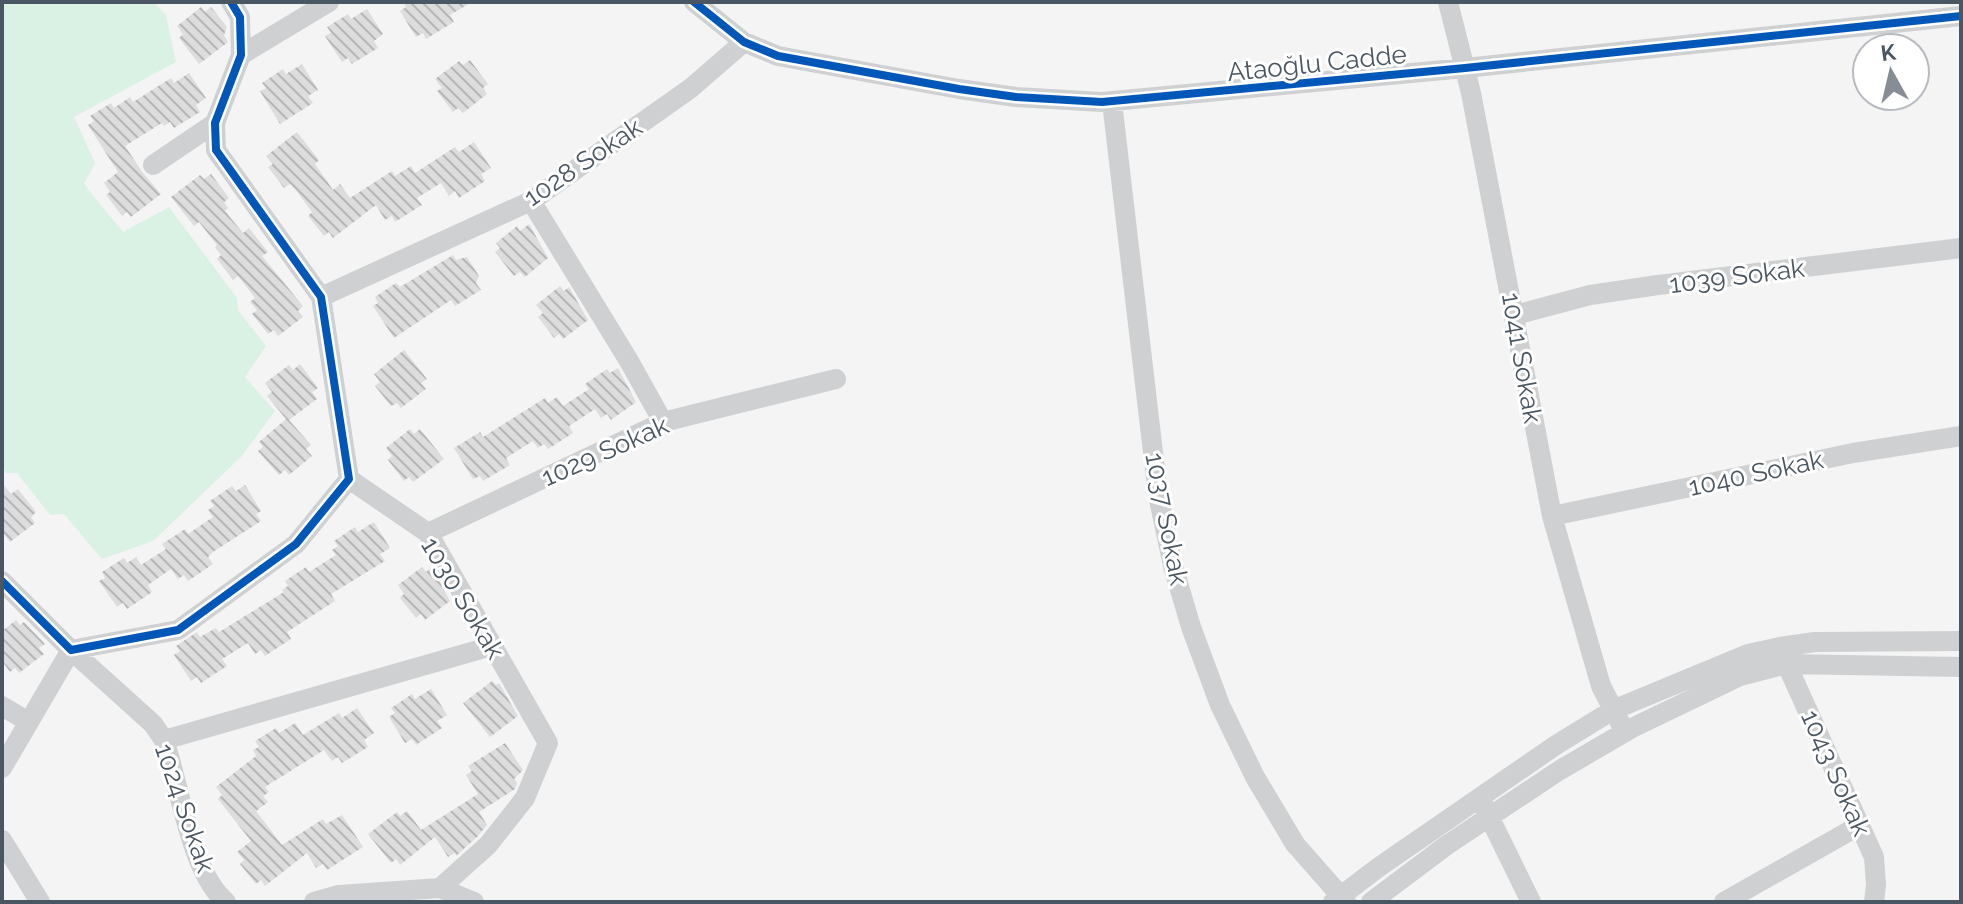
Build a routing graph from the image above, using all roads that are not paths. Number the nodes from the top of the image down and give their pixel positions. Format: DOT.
graph roads {
  1 [pos="231,2"];
  2 [pos="329,2"];
  3 [pos="694,2"];
  4 [pos="1448,2"];
  5 [pos="1961,16"];
  6 [pos="744,42"];
  7 [pos="241,55"];
  8 [pos="1465,68"];
  9 [pos="1112,102"];
  10 [pos="215,123"];
  11 [pos="153,165"];
  12 [pos="531,201"];
  13 [pos="1961,248"];
  14 [pos="321,297"];
  15 [pos="1515,315"];
  16 [pos="836,379"];
  17 [pos="663,422"];
  18 [pos="1961,436"];
  19 [pos="349,479"];
  20 [pos="1552,516"];
  21 [pos="428,533"];
  22 [pos="2,581"];
  23 [pos="1928,641"];
  24 [pos="1961,641"];
  25 [pos="492,646"];
  26 [pos="71,650"];
  27 [pos="1783,656"];
  28 [pos="1928,667"];
  29 [pos="1961,667"];
  30 [pos="2,706"];
  31 [pos="1613,710"];
  32 [pos="27,721"];
  33 [pos="1625,732"];
  34 [pos="164,740"];
  35 [pos="2,767"];
  36 [pos="1480,799"];
  37 [pos="1491,817"];
  38 [pos="1860,825"];
  39 [pos="2,840"];
  40 [pos="440,888"];
  41 [pos="1340,900"];
  42 [pos="40,902"];
  43 [pos="226,902"];
  44 [pos="314,902"];
  45 [pos="474,902"];
  46 [pos="1371,902"];
  47 [pos="1531,902"];
  48 [pos="1724,902"];
  49 [pos="1874,902"];
  1 -- 7 [label="street"];
  2 -- 7 [label="street"];
  3 -- 6 [label="street, Ataoğlu Cadde"];
  4 -- 8 [label="street, 1041 Sokak"];
  5 -- 8 [label="street, Ataoğlu Cadde"];
  6 -- 9 [label="street, Ataoğlu Cadde"];
  6 -- 12 [label="street, 1028 Sokak"];
  7 -- 10 [label="street"];
  8 -- 9 [label="street, Ataoğlu Cadde"];
  8 -- 15 [label="street, 1041 Sokak"];
  9 -- 41 [label="street, 1037 Sokak"];
  10 -- 11 [label="street"];
  10 -- 14 [label="street"];
  12 -- 14 [label="street, 1028 Sokak"];
  12 -- 17 [label="street"];
  13 -- 15 [label="street, 1039 Sokak"];
  14 -- 19 [label="street"];
  15 -- 20 [label="street, 1041 Sokak"];
  16 -- 17 [label="street, 1029 Sokak"];
  17 -- 21 [label="street, 1029 Sokak"];
  18 -- 20 [label="street, 1040 Sokak"];
  19 -- 21 [label="street, 1030 Sokak"];
  19 -- 26 [label="street"];
  20 -- 31 [label="street, 1041 Sokak"];
  21 -- 25 [label="street, 1030 Sokak"];
  22 -- 26 [label="street, 1024 Sokak"];
  23 -- 24 [label="street"];
  23 -- 27 [label="street"];
  23 -- 28 [label="street"];
  25 -- 34 [label="street"];
  25 -- 40 [label="street, 1030 Sokak"];
  26 -- 32 [label="street"];
  26 -- 34 [label="street, 1024 Sokak"];
  27 -- 28 [label="street"];
  27 -- 31 [label="street"];
  27 -- 33 [label="street"];
  27 -- 38 [label="street, 1043 Sokak"];
  28 -- 29 [label="street"];
  30 -- 32 [label="street"];
  31 -- 33 [label="street, 1041 Sokak"];
  31 -- 36 [label="street"];
  32 -- 35 [label="street"];
  33 -- 37 [label="street"];
  34 -- 43 [label="street, 1024 Sokak"];
  36 -- 37 [label="street"];
  36 -- 41 [label="street"];
  37 -- 46 [label="street"];
  37 -- 47 [label="street"];
  38 -- 48 [label="street"];
  38 -- 49 [label="street, 1043 Sokak"];
  39 -- 42 [label="street"];
  40 -- 44 [label="street"];
  40 -- 45 [label="street"];
}
